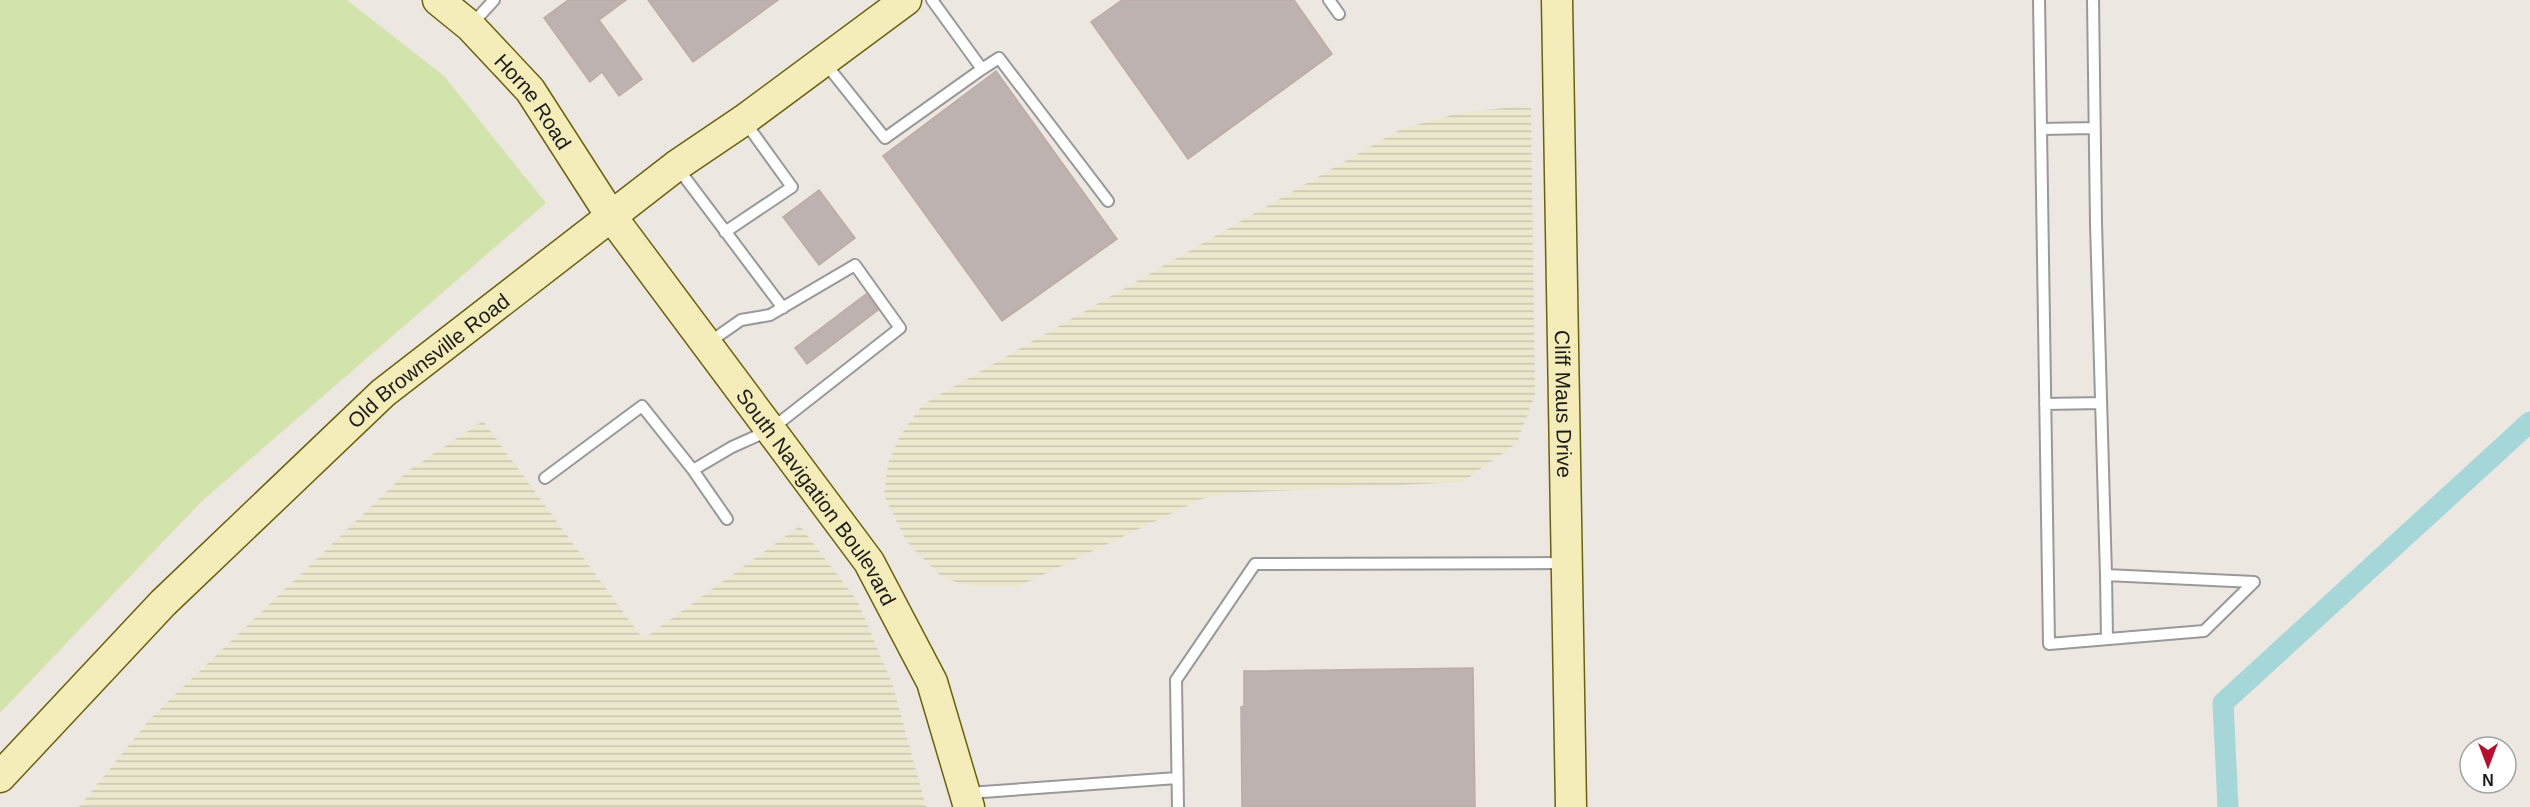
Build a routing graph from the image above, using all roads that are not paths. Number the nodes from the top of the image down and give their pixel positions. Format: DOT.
graph roads {
  1 [pos="438,0"];
  2 [pos="494,0"];
  3 [pos="906,0"];
  4 [pos="932,0"];
  5 [pos="1329,0"];
  6 [pos="1557,0"];
  7 [pos="2039,0"];
  8 [pos="2092,0"];
  9 [pos="1339,14"];
  10 [pos="470,26"];
  11 [pos="824,61"];
  12 [pos="981,69"];
  13 [pos="744,120"];
  14 [pos="2094,128"];
  15 [pos="2042,129"];
  16 [pos="676,166"];
  17 [pos="1108,201"];
  18 [pos="611,216"];
  19 [pos="725,232"];
  20 [pos="783,308"];
  21 [pos="705,345"];
  22 [pos="2101,403"];
  23 [pos="2045,404"];
  24 [pos="770,430"];
  25 [pos="693,470"];
  26 [pos="544,478"];
  27 [pos="727,519"];
  28 [pos="1567,563"];
  29 [pos="2106,575"];
  30 [pos="2107,639"];
  31 [pos="0,777"];
  32 [pos="1177,778"];
  33 [pos="967,800"];
  34 [pos="1178,807"];
  35 [pos="1571,807"];
  1 -- 10 [label="street, Horne Road"];
  2 -- 10 [label="lane"];
  3 -- 11 [label="street, Old Brownsville Road"];
  4 -- 12 [label="lane"];
  5 -- 9 [label="lane"];
  6 -- 28 [label="street, Cliff Maus Drive"];
  7 -- 15 [label="lane"];
  8 -- 14 [label="lane"];
  10 -- 18 [label="street, Horne Road"];
  11 -- 12 [label="lane"];
  11 -- 13 [label="street, Old Brownsville Road"];
  12 -- 17 [label="lane"];
  13 -- 16 [label="street, Old Brownsville Road"];
  13 -- 19 [label="lane"];
  14 -- 15 [label="lane"];
  14 -- 22 [label="lane"];
  15 -- 23 [label="lane"];
  16 -- 18 [label="street, Old Brownsville Road"];
  16 -- 19 [label="lane"];
  18 -- 21 [label="street, South Navigation Boulevard"];
  18 -- 31 [label="street, Old Brownsville Road"];
  19 -- 20 [label="lane"];
  20 -- 21 [label="lane"];
  20 -- 24 [label="lane"];
  21 -- 24 [label="street, South Navigation Boulevard"];
  22 -- 23 [label="lane"];
  22 -- 29 [label="lane"];
  23 -- 30 [label="lane"];
  24 -- 25 [label="lane"];
  24 -- 33 [label="street, South Navigation Boulevard"];
  25 -- 26 [label="lane"];
  25 -- 27 [label="lane"];
  28 -- 32 [label="lane"];
  28 -- 35 [label="street, Cliff Maus Drive"];
  29 -- 30 [label="lane"];
  29 -- 30 [label="lane"];
  32 -- 33 [label="lane"];
  32 -- 34 [label="lane"];
}
